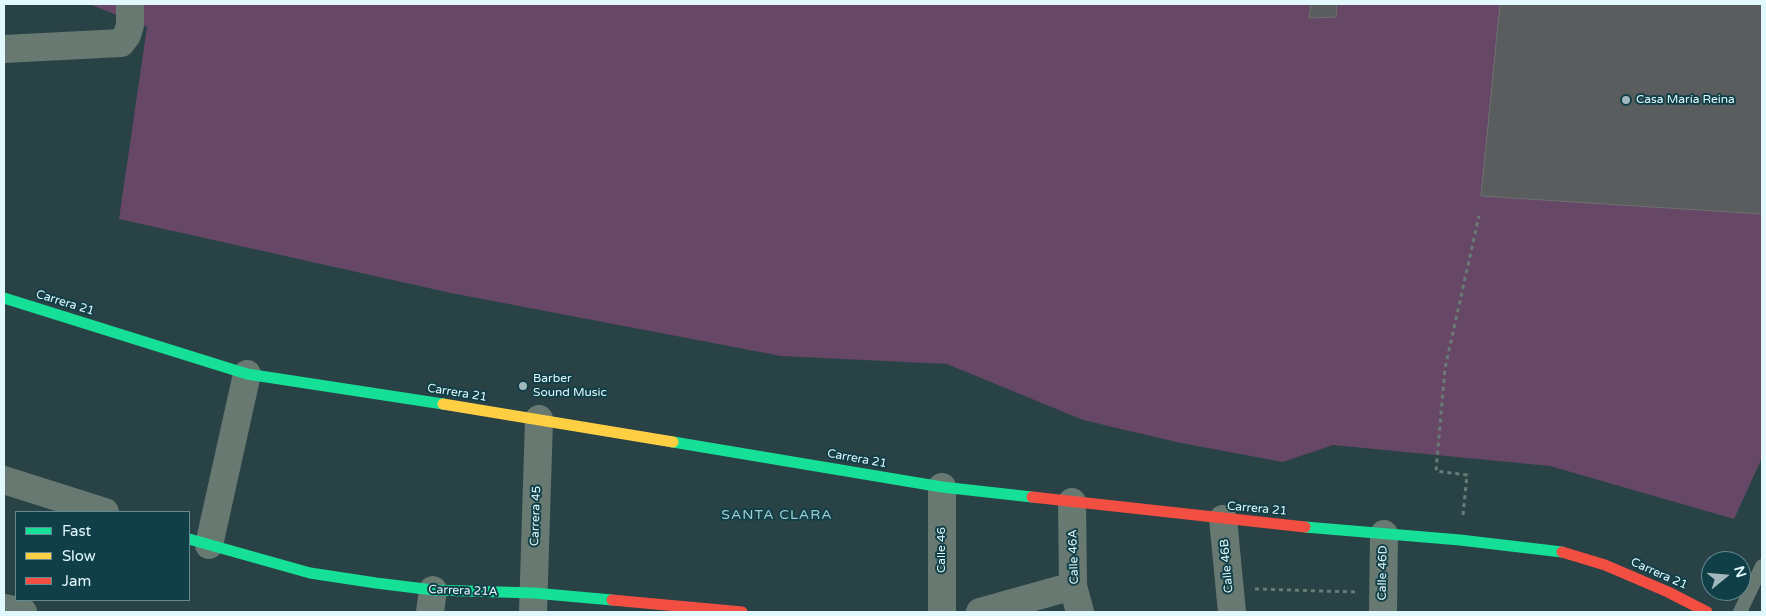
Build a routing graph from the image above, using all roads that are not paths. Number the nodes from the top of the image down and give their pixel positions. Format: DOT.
graph roads {
  1 [pos="130,4"];
  2 [pos="4,49"];
  3 [pos="4,298"];
  4 [pos="246,374"];
  5 [pos="538,419"];
  6 [pos="4,480"];
  7 [pos="942,487"];
  8 [pos="1072,502"];
  9 [pos="102,511"];
  10 [pos="1223,519"];
  11 [pos="1384,534"];
  12 [pos="199,542"];
  13 [pos="1762,566"];
  14 [pos="1074,586"];
  15 [pos="1230,600"];
  16 [pos="432,601"];
  17 [pos="533,602"];
  18 [pos="1383,603"];
  19 [pos="4,608"];
  20 [pos="23,612"];
  21 [pos="742,612"];
  22 [pos="942,612"];
  23 [pos="980,612"];
  24 [pos="1080,612"];
  25 [pos="1707,612"];
  26 [pos="1740,612"];
  1 -- 2 [label="street"];
  3 -- 4 [label="street, Carrera 21"];
  4 -- 5 [label="street, Carrera 21"];
  4 -- 12 [label="street"];
  5 -- 7 [label="street, Carrera 21"];
  5 -- 17 [label="street, Carrera 45"];
  6 -- 9 [label="street"];
  7 -- 8 [label="street, Carrera 21"];
  7 -- 22 [label="street, Calle 46"];
  8 -- 10 [label="street, Carrera 21"];
  8 -- 14 [label="street, Calle 46A"];
  10 -- 11 [label="street, Carrera 21"];
  10 -- 15 [label="street, Calle 46B"];
  11 -- 18 [label="street, Calle 46D"];
  11 -- 25 [label="street, Carrera 21"];
  12 -- 16 [label="street, Carrera 21A"];
  13 -- 26 [label="lane"];
  14 -- 23 [label="street"];
  14 -- 24 [label="street, Calle 46A"];
  16 -- 17 [label="street, Carrera 21A"];
  17 -- 21 [label="street, Carrera 21A"];
  19 -- 20 [label="street"];
}
